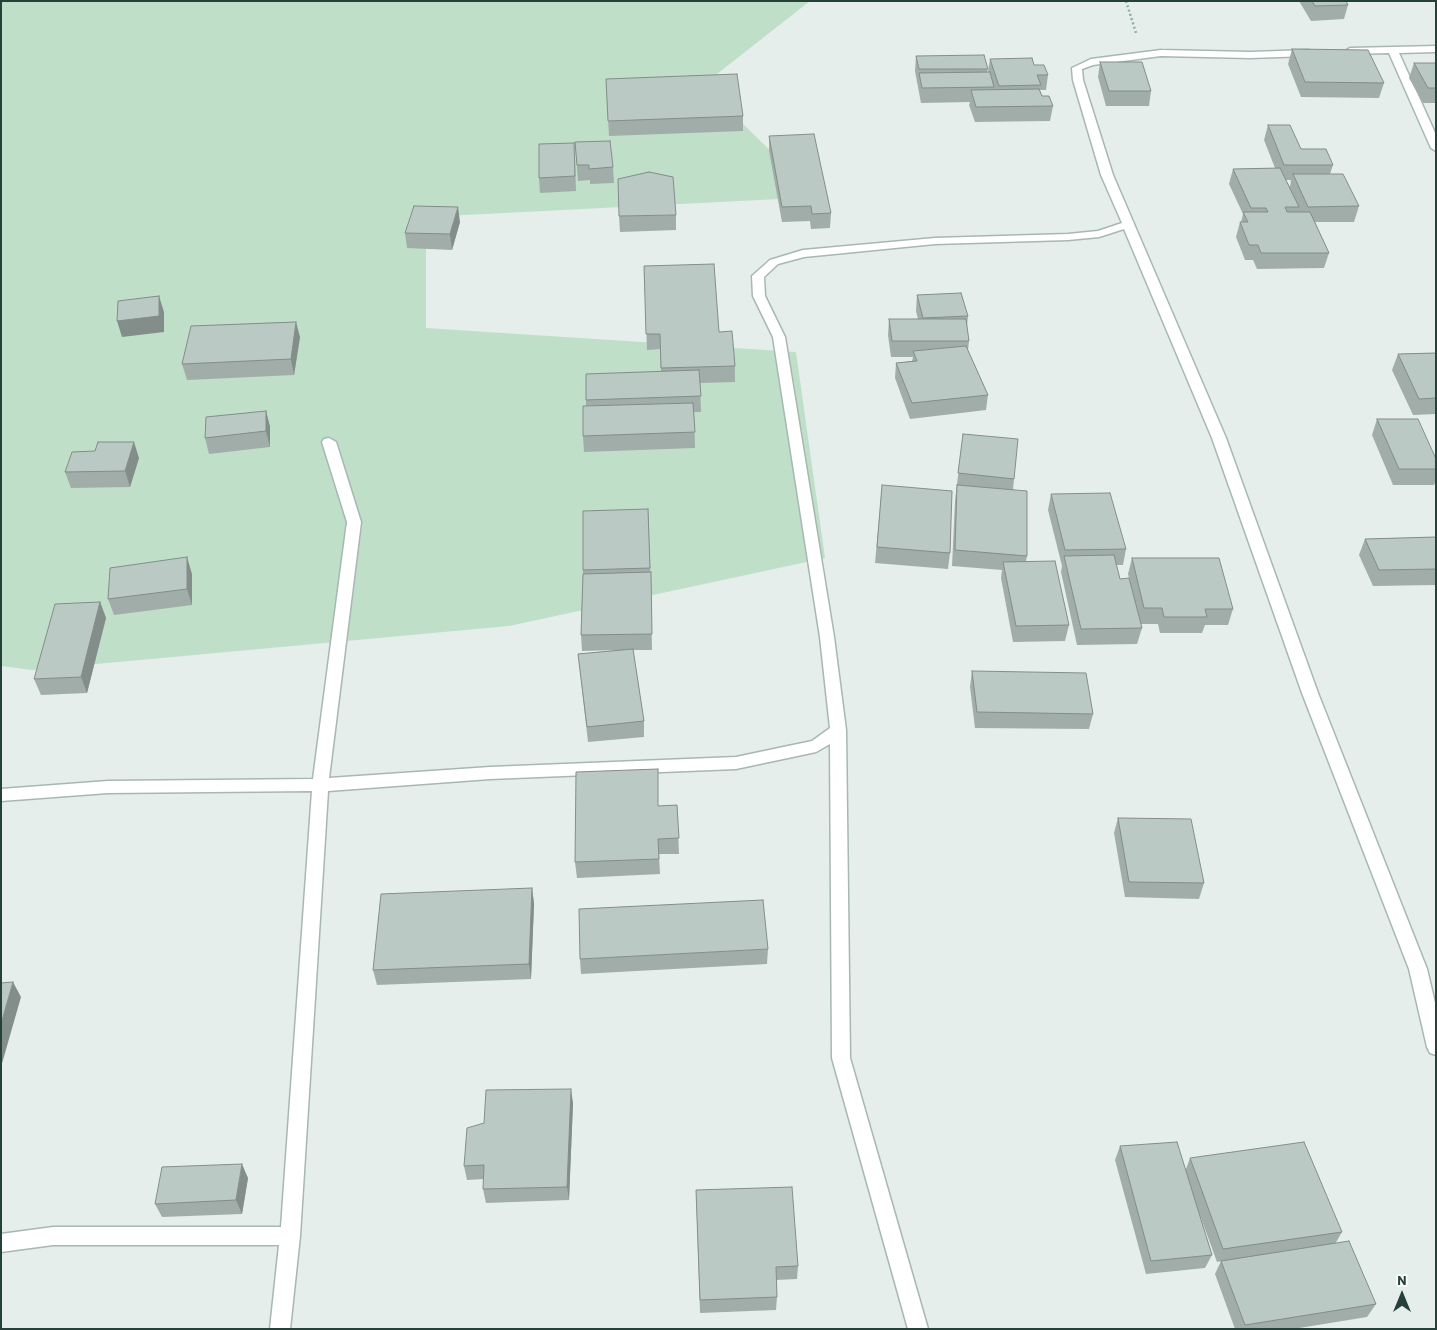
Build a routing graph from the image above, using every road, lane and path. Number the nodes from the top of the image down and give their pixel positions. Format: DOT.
graph roads {
  1 [pos="1126,1"];
  2 [pos="1436,49"];
  3 [pos="1393,50"];
  4 [pos="1317,52"];
  5 [pos="1336,52"];
  6 [pos="1151,54"];
  7 [pos="1436,148"];
  8 [pos="1129,224"];
  9 [pos="329,442"];
  10 [pos="838,730"];
  11 [pos="320,785"];
  12 [pos="1,795"];
  13 [pos="1436,1046"];
  14 [pos="290,1236"];
  15 [pos="1,1243"];
  16 [pos="280,1329"];
  17 [pos="918,1329"];
  1 -- 6 [label="path"];
  2 -- 3 [label="street"];
  3 -- 5 [label="street"];
  3 -- 7 [label="street"];
  4 -- 6 [label="street"];
  6 -- 8 [label="street"];
  8 -- 10 [label="street"];
  8 -- 13 [label="street"];
  9 -- 11 [label="street"];
  10 -- 11 [label="street"];
  10 -- 17 [label="street"];
  11 -- 12 [label="street"];
  11 -- 14 [label="street"];
  14 -- 15 [label="street"];
  14 -- 16 [label="street"];
}
